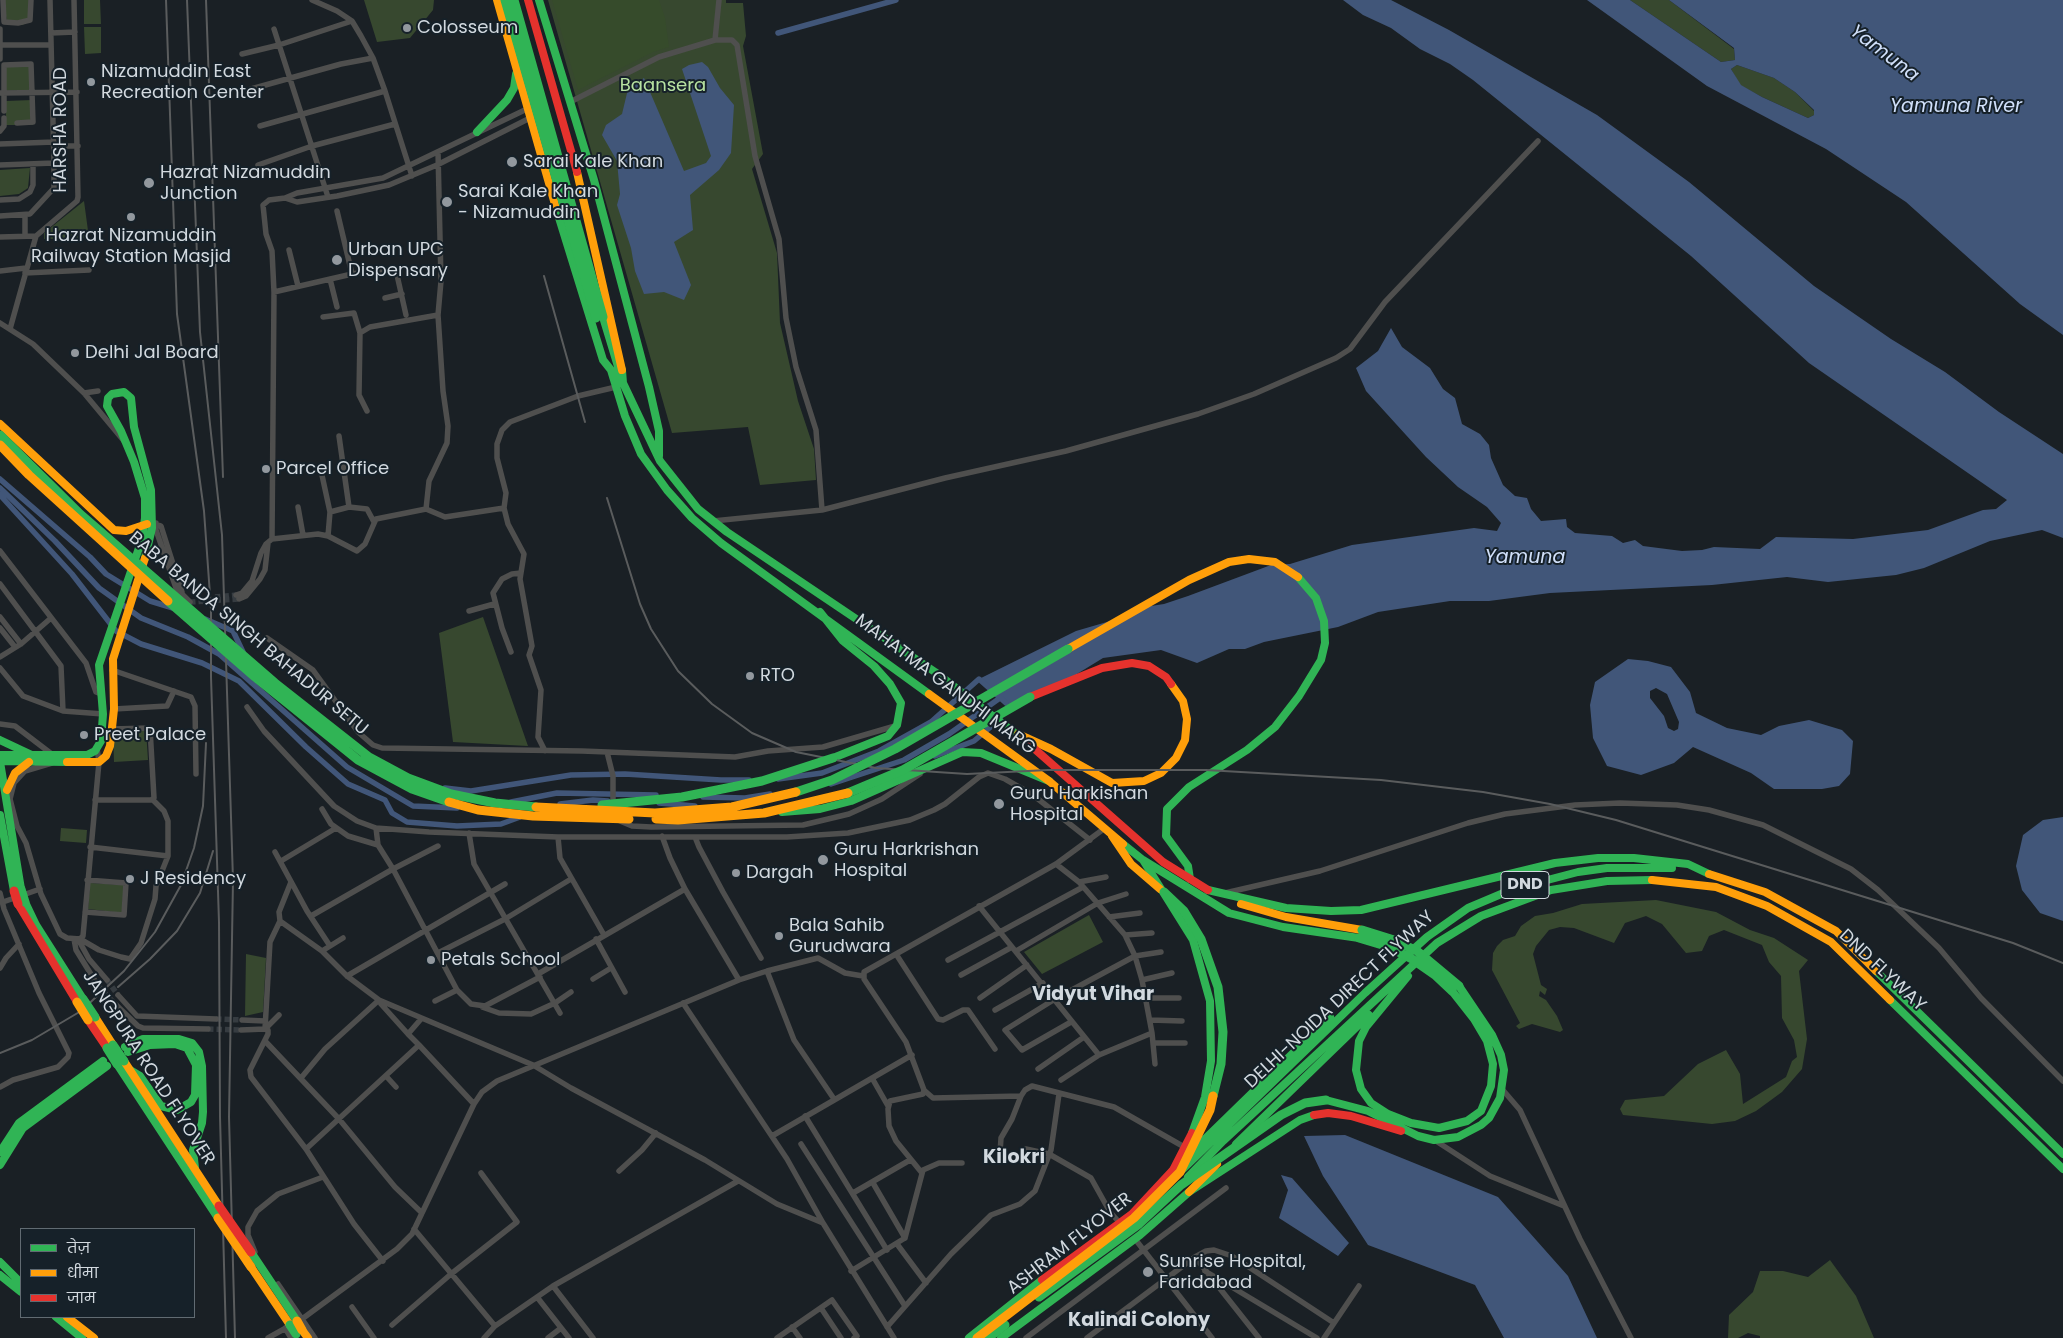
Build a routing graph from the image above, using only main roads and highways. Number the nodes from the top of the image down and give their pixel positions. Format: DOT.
graph roads {
  1 [pos="497,0"];
  2 [pos="505,0"];
  3 [pos="514,0"];
  4 [pos="528,0"];
  5 [pos="539,0"];
  6 [pos="538,32"];
  7 [pos="509,41"];
  8 [pos="516,68"];
  9 [pos="477,132"];
  10 [pos="578,177"];
  11 [pos="549,185"];
  12 [pos="599,317"];
  13 [pos="611,370"];
  14 [pos="619,385"];
  15 [pos="0,424"];
  16 [pos="0,435"];
  17 [pos="0,444"];
  18 [pos="660,461"];
  19 [pos="150,524"];
  20 [pos="138,566"];
  21 [pos="820,612"];
  22 [pos="1015,732"];
  23 [pos="0,740"];
  24 [pos="0,755"];
  25 [pos="32,759"];
  26 [pos="55,759"];
  27 [pos="0,762"];
  28 [pos="1049,781"];
  29 [pos="6,797"];
  30 [pos="562,808"];
  31 [pos="764,813"];
  32 [pos="4,814"];
  33 [pos="1107,830"];
  34 [pos="1143,860"];
  35 [pos="1717,877"];
  36 [pos="1190,879"];
  37 [pos="1208,890"];
  38 [pos="1164,892"];
  39 [pos="1361,934"];
  40 [pos="1437,943"];
  41 [pos="1399,962"];
  42 [pos="1402,983"];
  43 [pos="1455,989"];
  44 [pos="189,1046"];
  45 [pos="127,1049"];
  46 [pos="129,1069"];
  47 [pos="1418,1136"];
  48 [pos="0,1152"];
  49 [pos="2063,1154"];
  50 [pos="0,1166"];
  51 [pos="2063,1168"];
  52 [pos="1177,1171"];
  53 [pos="196,1172"];
  54 [pos="1181,1185"];
  55 [pos="1189,1192"];
  56 [pos="0,1262"];
  57 [pos="0,1275"];
  58 [pos="20,1282"];
  59 [pos="1032,1288"];
  60 [pos="20,1291"];
  61 [pos="1044,1305"];
  62 [pos="57,1318"];
  63 [pos="68,1318"];
  64 [pos="82,1338"];
  65 [pos="94,1338"];
  66 [pos="299,1338"];
  67 [pos="308,1338"];
  68 [pos="969,1338"];
  69 [pos="977,1338"];
  70 [pos="988,1338"];
  71 [pos="1001,1338"];
  1 -- 7 [label="main road, MAHATMA GANDHI MARG"];
  2 -- 12 [label="main road, bridge"];
  3 -- 12 [label="main road, bridge"];
  4 -- 6 [label="main road, MAHATMA GANDHI MARG"];
  5 -- 18 [label="main road"];
  6 -- 7 [label="main road"];
  6 -- 10 [label="main road, MAHATMA GANDHI MARG"];
  7 -- 8 [label="main road, MAHATMA GANDHI MARG"];
  8 -- 9 [label="main road"];
  8 -- 11 [label="main road, MAHATMA GANDHI MARG"];
  10 -- 11 [label="main road"];
  10 -- 14 [label="main road, MAHATMA GANDHI MARG"];
  11 -- 13 [label="main road, MAHATMA GANDHI MARG"];
  12 -- 13 [label="main road"];
  12 -- 14 [label="main road"];
  13 -- 14 [label="main road, MAHATMA GANDHI MARG"];
  14 -- 18 [label="main road, MAHATMA GANDHI MARG"];
  14 -- 21 [label="main road, MAHATMA GANDHI MARG"];
  15 -- 19 [label="main road"];
  16 -- 30 [label="main road, BABA BANDA SINGH BAHADUR SETU, bridge"];
  17 -- 20 [label="main road"];
  17 -- 31 [label="main road, BABA BANDA SINGH BAHADUR SETU, bridge"];
  18 -- 22 [label="main road, MAHATMA GANDHI MARG, bridge"];
  19 -- 19 [label="main road"];
  19 -- 20 [label="main road"];
  20 -- 26 [label="main road"];
  20 -- 26 [label="main road"];
  21 -- 28 [label="main road, MAHATMA GANDHI MARG, bridge"];
  21 -- 30 [label="main road, bridge"];
  22 -- 31 [label="main road, BABA BANDA SINGH BAHADUR SETU, bridge"];
  22 -- 36 [label="main road, MAHATMA GANDHI MARG"];
  23 -- 25 [label="main road"];
  24 -- 25 [label="main road"];
  25 -- 26 [label="main road"];
  25 -- 27 [label="main road"];
  25 -- 29 [label="main road"];
  27 -- 29 [label="main road, JANGPURA ROAD FLYOVER"];
  28 -- 31 [label="main road, bridge"];
  28 -- 33 [label="main road, MAHATMA GANDHI MARG"];
  29 -- 32 [label="main road, JANGPURA ROAD FLYOVER"];
  30 -- 36 [label="main road, BABA BANDA SINGH BAHADUR SETU, bridge"];
  32 -- 46 [label="main road, JANGPURA ROAD FLYOVER, bridge"];
  32 -- 66 [label="main road, JANGPURA ROAD FLYOVER, bridge"];
  33 -- 34 [label="main road, MAHATMA GANDHI MARG"];
  33 -- 38 [label="main road"];
  34 -- 38 [label="main road, MAHATMA GANDHI MARG"];
  34 -- 39 [label="main road"];
  35 -- 37 [label="main road"];
  35 -- 41 [label="main road, DELHI-NOIDA DIRECT FLYWAY / DND"];
  35 -- 49 [label="main road, DND FLYWAY"];
  36 -- 37 [label="main road, MAHATMA GANDHI MARG"];
  37 -- 39 [label="main road"];
  38 -- 52 [label="main road, MAHATMA GANDHI MARG"];
  38 -- 52 [label="main road, bridge"];
  39 -- 43 [label="main road, bridge"];
  40 -- 42 [label="main road"];
  40 -- 51 [label="main road, DND FLYWAY"];
  40 -- 54 [label="main road, DELHI-NOIDA DIRECT FLYWAY, bridge"];
  41 -- 52 [label="main road, DELHI-NOIDA DIRECT FLYWAY / DND"];
  41 -- 52 [label="main road"];
  42 -- 43 [label="main road"];
  42 -- 55 [label="main road"];
  43 -- 47 [label="main road"];
  44 -- 45 [label="main road"];
  44 -- 46 [label="main road"];
  44 -- 53 [label="main road"];
  46 -- 53 [label="main road, JANGPURA ROAD FLYOVER"];
  47 -- 54 [label="main road, bridge"];
  47 -- 55 [label="main road"];
  48 -- 50 [label="main road"];
  52 -- 59 [label="main road, MAHATMA GANDHI MARG"];
  52 -- 69 [label="main road, ASHRAM FLYOVER, bridge"];
  53 -- 67 [label="main road, JANGPURA ROAD FLYOVER, bridge"];
  54 -- 70 [label="main road, ASHRAM FLYOVER, bridge"];
  55 -- 61 [label="main road"];
  56 -- 58 [label="main road"];
  57 -- 60 [label="main road"];
  59 -- 61 [label="main road"];
  59 -- 68 [label="main road, MAHATMA GANDHI MARG"];
  61 -- 71 [label="main road"];
  62 -- 64 [label="main road"];
  63 -- 65 [label="main road"];
}
